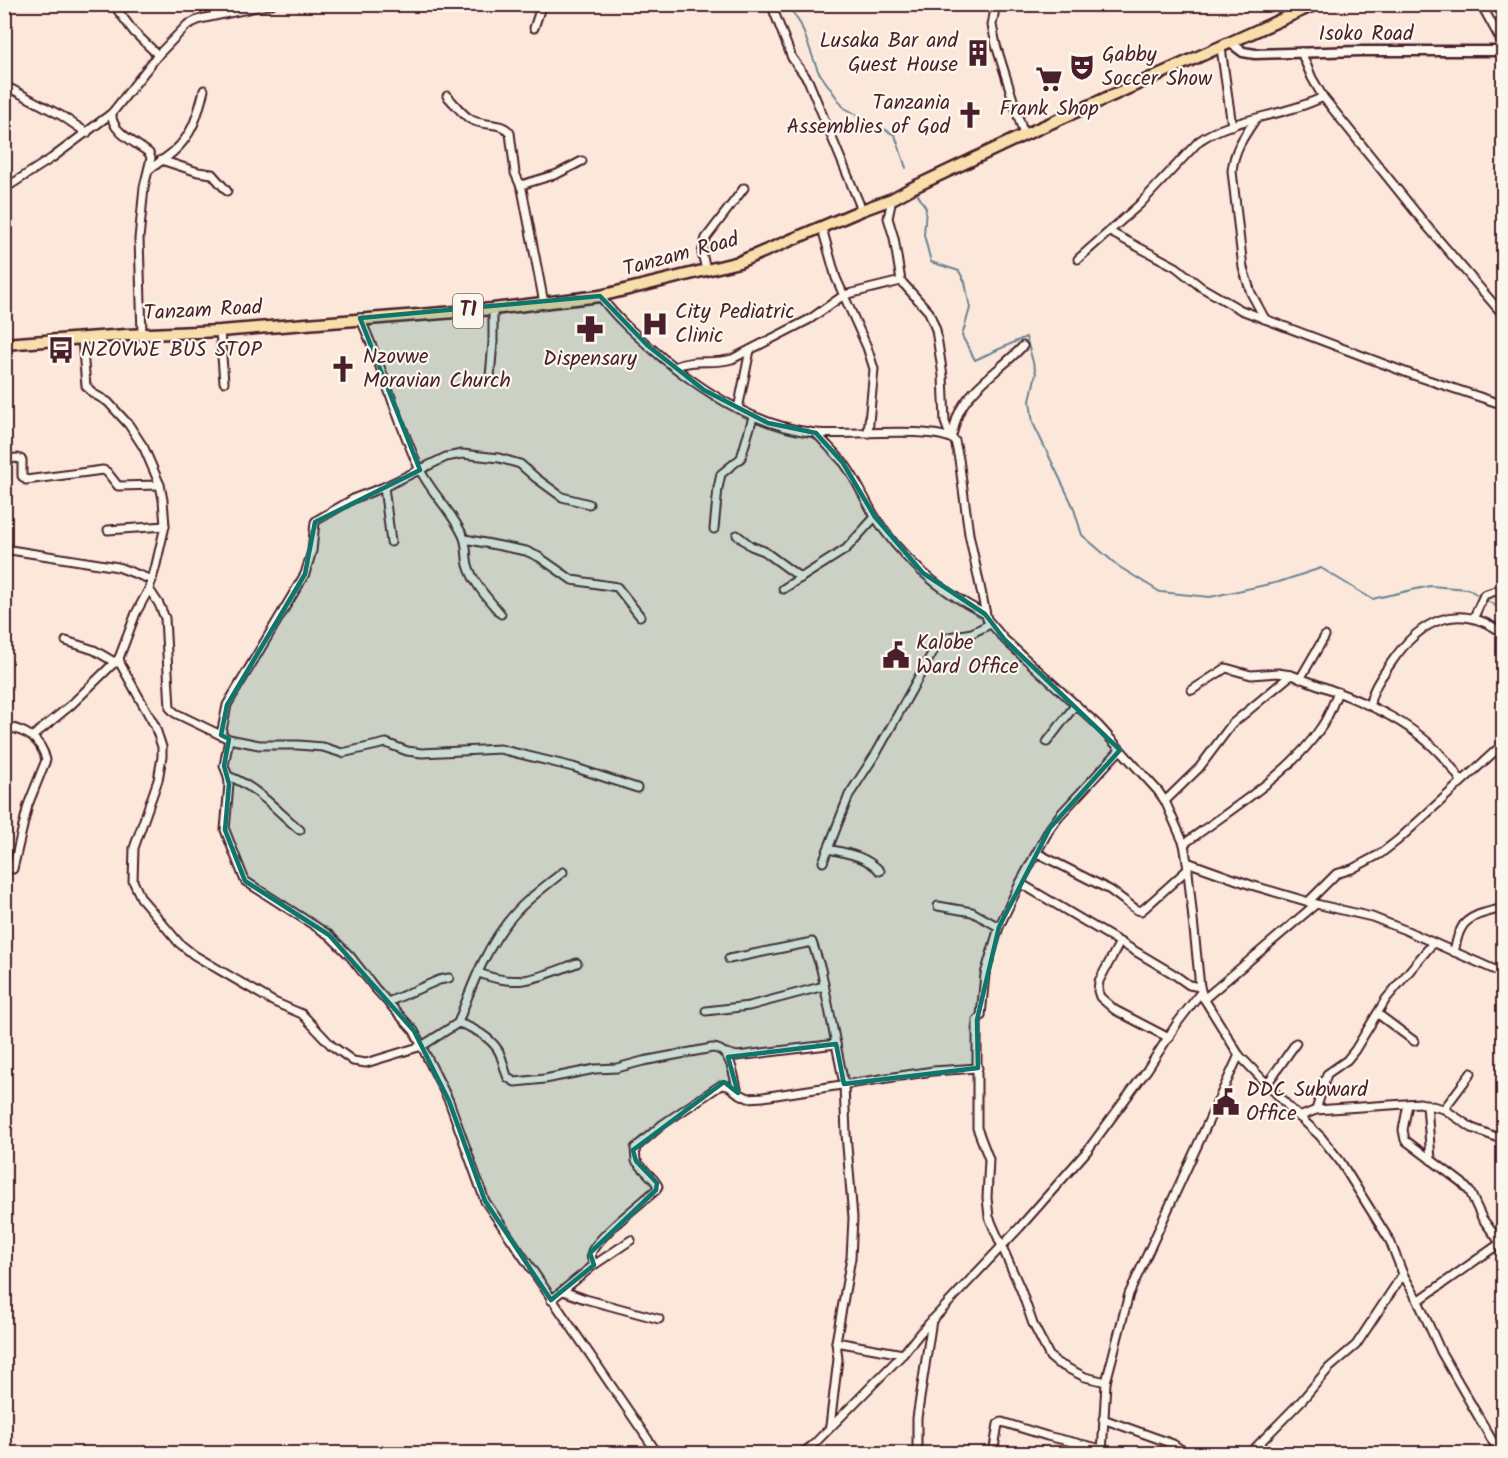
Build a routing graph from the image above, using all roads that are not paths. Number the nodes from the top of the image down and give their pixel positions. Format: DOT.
graph roads {
  1 [pos="112,4"];
  2 [pos="124,4"];
  3 [pos="272,4"];
  4 [pos="542,4"];
  5 [pos="771,4"];
  6 [pos="996,4"];
  7 [pos="1316,4"];
  8 [pos="1481,4"];
  9 [pos="121,16"];
  10 [pos="534,28"];
  11 [pos="1226,46"];
  12 [pos="1503,46"];
  13 [pos="1503,51"];
  14 [pos="1301,52"];
  15 [pos="158,55"];
  16 [pos="4,85"];
  17 [pos="204,90"];
  18 [pos="447,96"];
  19 [pos="1323,97"];
  20 [pos="112,113"];
  21 [pos="1255,120"];
  22 [pos="1232,126"];
  23 [pos="87,133"];
  24 [pos="1024,135"];
  25 [pos="161,160"];
  26 [pos="582,161"];
  27 [pos="150,169"];
  28 [pos="521,185"];
  29 [pos="744,188"];
  30 [pos="4,189"];
  31 [pos="227,190"];
  32 [pos="892,199"];
  33 [pos="862,210"];
  34 [pos="822,228"];
  35 [pos="1110,232"];
  36 [pos="1078,259"];
  37 [pos="706,270"];
  38 [pos="901,281"];
  39 [pos="844,295"];
  40 [pos="600,296"];
  41 [pos="544,303"];
  42 [pos="493,309"];
  43 [pos="1503,316"];
  44 [pos="360,318"];
  45 [pos="1265,319"];
  46 [pos="220,331"];
  47 [pos="142,334"];
  48 [pos="82,339"];
  49 [pos="4,344"];
  50 [pos="1023,346"];
  51 [pos="750,350"];
  52 [pos="674,367"];
  53 [pos="490,377"];
  54 [pos="224,382"];
  55 [pos="1503,405"];
  56 [pos="738,409"];
  57 [pos="753,417"];
  58 [pos="816,433"];
  59 [pos="867,433"];
  60 [pos="951,438"];
  61 [pos="4,459"];
  62 [pos="420,470"];
  63 [pos="160,485"];
  64 [pos="384,487"];
  65 [pos="589,504"];
  66 [pos="875,517"];
  67 [pos="165,526"];
  68 [pos="714,528"];
  69 [pos="108,530"];
  70 [pos="736,535"];
  71 [pos="465,539"];
  72 [pos="392,542"];
  73 [pos="4,549"];
  74 [pos="801,578"];
  75 [pos="152,580"];
  76 [pos="783,588"];
  77 [pos="1503,588"];
  78 [pos="149,589"];
  79 [pos="501,614"];
  80 [pos="985,614"];
  81 [pos="640,616"];
  82 [pos="1474,617"];
  83 [pos="990,624"];
  84 [pos="1503,634"];
  85 [pos="1325,636"];
  86 [pos="66,641"];
  87 [pos="118,660"];
  88 [pos="1291,675"];
  89 [pos="1300,679"];
  90 [pos="1192,690"];
  91 [pos="1338,692"];
  92 [pos="1076,704"];
  93 [pos="1370,704"];
  94 [pos="4,726"];
  95 [pos="221,735"];
  96 [pos="33,736"];
  97 [pos="229,739"];
  98 [pos="1047,742"];
  99 [pos="1503,743"];
  100 [pos="1120,750"];
  101 [pos="228,776"];
  102 [pos="1461,781"];
  103 [pos="637,789"];
  104 [pos="1165,801"];
  105 [pos="300,830"];
  106 [pos="1184,844"];
  107 [pos="828,849"];
  108 [pos="1037,853"];
  109 [pos="823,862"];
  110 [pos="1188,865"];
  111 [pos="13,869"];
  112 [pos="880,871"];
  113 [pos="563,872"];
  114 [pos="1020,883"];
  115 [pos="1312,903"];
  116 [pos="938,906"];
  117 [pos="1503,908"];
  118 [pos="999,927"];
  119 [pos="1120,942"];
  120 [pos="1433,943"];
  121 [pos="1454,952"];
  122 [pos="729,959"];
  123 [pos="577,963"];
  124 [pos="479,973"];
  125 [pos="1503,975"];
  126 [pos="449,978"];
  127 [pos="824,986"];
  128 [pos="1202,993"];
  129 [pos="388,1002"];
  130 [pos="706,1011"];
  131 [pos="1378,1014"];
  132 [pos="458,1023"];
  133 [pos="1169,1038"];
  134 [pos="1414,1041"];
  135 [pos="1296,1043"];
  136 [pos="836,1044"];
  137 [pos="422,1046"];
  138 [pos="725,1053"];
  139 [pos="1239,1055"];
  140 [pos="978,1068"];
  141 [pos="1472,1073"];
  142 [pos="844,1084"];
  143 [pos="1267,1084"];
  144 [pos="738,1094"];
  145 [pos="1408,1104"];
  146 [pos="1427,1104"];
  147 [pos="1443,1109"];
  148 [pos="1316,1110"];
  149 [pos="1299,1117"];
  150 [pos="1503,1140"];
  151 [pos="1431,1160"];
  152 [pos="631,1240"];
  153 [pos="1501,1246"];
  154 [pos="1002,1247"];
  155 [pos="594,1265"];
  156 [pos="1402,1274"];
  157 [pos="563,1291"];
  158 [pos="551,1300"];
  159 [pos="1418,1301"];
  160 [pos="659,1319"];
  161 [pos="932,1320"];
  162 [pos="836,1342"];
  163 [pos="903,1354"];
  164 [pos="1106,1382"];
  165 [pos="1103,1419"];
  166 [pos="830,1426"];
  167 [pos="813,1445"];
  168 [pos="1102,1451"];
  169 [pos="658,1454"];
  170 [pos="801,1454"];
  171 [pos="817,1454"];
  172 [pos="917,1454"];
  173 [pos="993,1454"];
  174 [pos="1188,1454"];
  175 [pos="1249,1454"];
  176 [pos="1500,1454"];
  1 -- 9 [label="street"];
  2 -- 9 [label="street"];
  3 -- 15 [label="street"];
  4 -- 10 [label="street"];
  5 -- 33 [label="street"];
  6 -- 24 [label="street"];
  7 -- 11 [label="highway, Tanzam Road / T1"];
  8 -- 12 [label="street"];
  9 -- 15 [label="street"];
  11 -- 14 [label="street, Isoko Road"];
  11 -- 22 [label="street"];
  11 -- 24 [label="highway, Tanzam Road / T1"];
  13 -- 14 [label="street, Isoko Road"];
  14 -- 19 [label="street"];
  15 -- 20 [label="street"];
  16 -- 23 [label="street"];
  17 -- 25 [label="street"];
  18 -- 28 [label="street"];
  19 -- 21 [label="street"];
  19 -- 43 [label="street"];
  20 -- 23 [label="street"];
  20 -- 27 [label="street"];
  21 -- 22 [label="street"];
  21 -- 45 [label="street"];
  22 -- 35 [label="street"];
  23 -- 30 [label="street"];
  24 -- 32 [label="highway, Tanzam Road / T1"];
  25 -- 27 [label="street"];
  25 -- 31 [label="street"];
  26 -- 28 [label="street"];
  27 -- 47 [label="street"];
  28 -- 41 [label="street"];
  29 -- 37 [label="street"];
  32 -- 33 [label="highway, Tanzam Road / T1"];
  32 -- 38 [label="street"];
  33 -- 34 [label="highway, Tanzam Road / T1"];
  34 -- 37 [label="highway, Tanzam Road / T1"];
  34 -- 39 [label="street"];
  35 -- 36 [label="street"];
  35 -- 45 [label="street"];
  37 -- 40 [label="highway, Tanzam Road / T1"];
  38 -- 39 [label="street"];
  38 -- 60 [label="street"];
  39 -- 51 [label="street"];
  39 -- 59 [label="street"];
  40 -- 41 [label="highway, Tanzam Road / T1"];
  40 -- 52 [label="street"];
  41 -- 42 [label="highway, Tanzam Road / T1"];
  42 -- 44 [label="highway, Tanzam Road / T1"];
  42 -- 53 [label="street"];
  44 -- 46 [label="highway, Tanzam Road / T1"];
  44 -- 62 [label="street"];
  45 -- 55 [label="street"];
  46 -- 47 [label="highway, Tanzam Road / T1"];
  46 -- 54 [label="street"];
  47 -- 48 [label="highway, Tanzam Road / T1"];
  48 -- 49 [label="highway, Tanzam Road / T1"];
  48 -- 63 [label="street"];
  50 -- 60 [label="street"];
  51 -- 52 [label="street"];
  51 -- 56 [label="street"];
  52 -- 56 [label="street"];
  56 -- 57 [label="street"];
  57 -- 58 [label="street"];
  57 -- 68 [label="street"];
  58 -- 59 [label="street"];
  58 -- 66 [label="street"];
  59 -- 60 [label="street"];
  60 -- 80 [label="street"];
  61 -- 63 [label="street"];
  62 -- 64 [label="street"];
  62 -- 65 [label="street"];
  62 -- 71 [label="street"];
  63 -- 67 [label="street"];
  64 -- 72 [label="street"];
  64 -- 95 [label="street"];
  66 -- 74 [label="street"];
  66 -- 80 [label="street"];
  67 -- 69 [label="street"];
  67 -- 75 [label="street"];
  70 -- 74 [label="street"];
  71 -- 79 [label="street"];
  71 -- 81 [label="street"];
  73 -- 75 [label="street"];
  74 -- 76 [label="street"];
  75 -- 78 [label="street"];
  77 -- 82 [label="street"];
  78 -- 87 [label="street"];
  78 -- 95 [label="street"];
  80 -- 83 [label="street"];
  82 -- 84 [label="street"];
  82 -- 93 [label="street"];
  83 -- 92 [label="street"];
  83 -- 107 [label="street"];
  85 -- 89 [label="street"];
  86 -- 87 [label="street"];
  87 -- 96 [label="street"];
  87 -- 137 [label="street"];
  88 -- 89 [label="street"];
  88 -- 90 [label="street"];
  88 -- 104 [label="street"];
  89 -- 91 [label="street"];
  91 -- 93 [label="street"];
  91 -- 106 [label="street"];
  92 -- 98 [label="street"];
  92 -- 100 [label="street"];
  93 -- 102 [label="street"];
  94 -- 96 [label="street"];
  95 -- 97 [label="street"];
  96 -- 111 [label="street"];
  97 -- 101 [label="street"];
  97 -- 103 [label="street"];
  99 -- 102 [label="street"];
  100 -- 104 [label="street"];
  100 -- 108 [label="street"];
  101 -- 105 [label="street"];
  101 -- 129 [label="street"];
  102 -- 115 [label="street"];
  104 -- 106 [label="street"];
  106 -- 110 [label="street"];
  107 -- 109 [label="street"];
  107 -- 112 [label="street"];
  108 -- 110 [label="street"];
  108 -- 114 [label="street"];
  110 -- 115 [label="street"];
  110 -- 128 [label="street"];
  113 -- 124 [label="street"];
  114 -- 118 [label="street"];
  114 -- 119 [label="street"];
  115 -- 120 [label="street"];
  115 -- 128 [label="street"];
  116 -- 118 [label="street"];
  117 -- 121 [label="street"];
  118 -- 140 [label="street"];
  119 -- 128 [label="street"];
  119 -- 133 [label="street"];
  120 -- 121 [label="street"];
  120 -- 131 [label="street"];
  121 -- 125 [label="street"];
  122 -- 127 [label="street"];
  123 -- 124 [label="street"];
  124 -- 132 [label="street"];
  126 -- 129 [label="street"];
  127 -- 130 [label="street"];
  127 -- 136 [label="street"];
  128 -- 133 [label="street"];
  128 -- 139 [label="street"];
  129 -- 137 [label="street"];
  131 -- 134 [label="street"];
  131 -- 148 [label="street"];
  132 -- 137 [label="street"];
  132 -- 138 [label="street"];
  133 -- 154 [label="street"];
  135 -- 143 [label="street"];
  136 -- 138 [label="street"];
  136 -- 142 [label="street"];
  137 -- 158 [label="street"];
  138 -- 144 [label="street"];
  139 -- 143 [label="street"];
  139 -- 164 [label="street"];
  140 -- 142 [label="street"];
  140 -- 154 [label="street"];
  141 -- 147 [label="street"];
  142 -- 144 [label="street"];
  142 -- 162 [label="street"];
  143 -- 149 [label="street"];
  144 -- 155 [label="street"];
  145 -- 146 [label="street"];
  145 -- 148 [label="street"];
  145 -- 151 [label="street"];
  146 -- 147 [label="street"];
  146 -- 151 [label="street"];
  147 -- 150 [label="street"];
  148 -- 149 [label="street"];
  149 -- 156 [label="street"];
  151 -- 153 [label="street"];
  152 -- 155 [label="street"];
  153 -- 159 [label="street"];
  154 -- 161 [label="street"];
  154 -- 164 [label="street"];
  155 -- 157 [label="street"];
  156 -- 159 [label="street"];
  156 -- 175 [label="street"];
  157 -- 158 [label="street"];
  157 -- 160 [label="street"];
  158 -- 169 [label="street"];
  159 -- 176 [label="street"];
  161 -- 163 [label="street"];
  161 -- 172 [label="street"];
  162 -- 163 [label="street"];
  162 -- 166 [label="street"];
  163 -- 166 [label="street"];
  164 -- 165 [label="street"];
  165 -- 168 [label="street"];
  165 -- 174 [label="street"];
  166 -- 167 [label="street"];
  167 -- 170 [label="street"];
  167 -- 171 [label="street"];
  168 -- 173 [label="street"];
}
